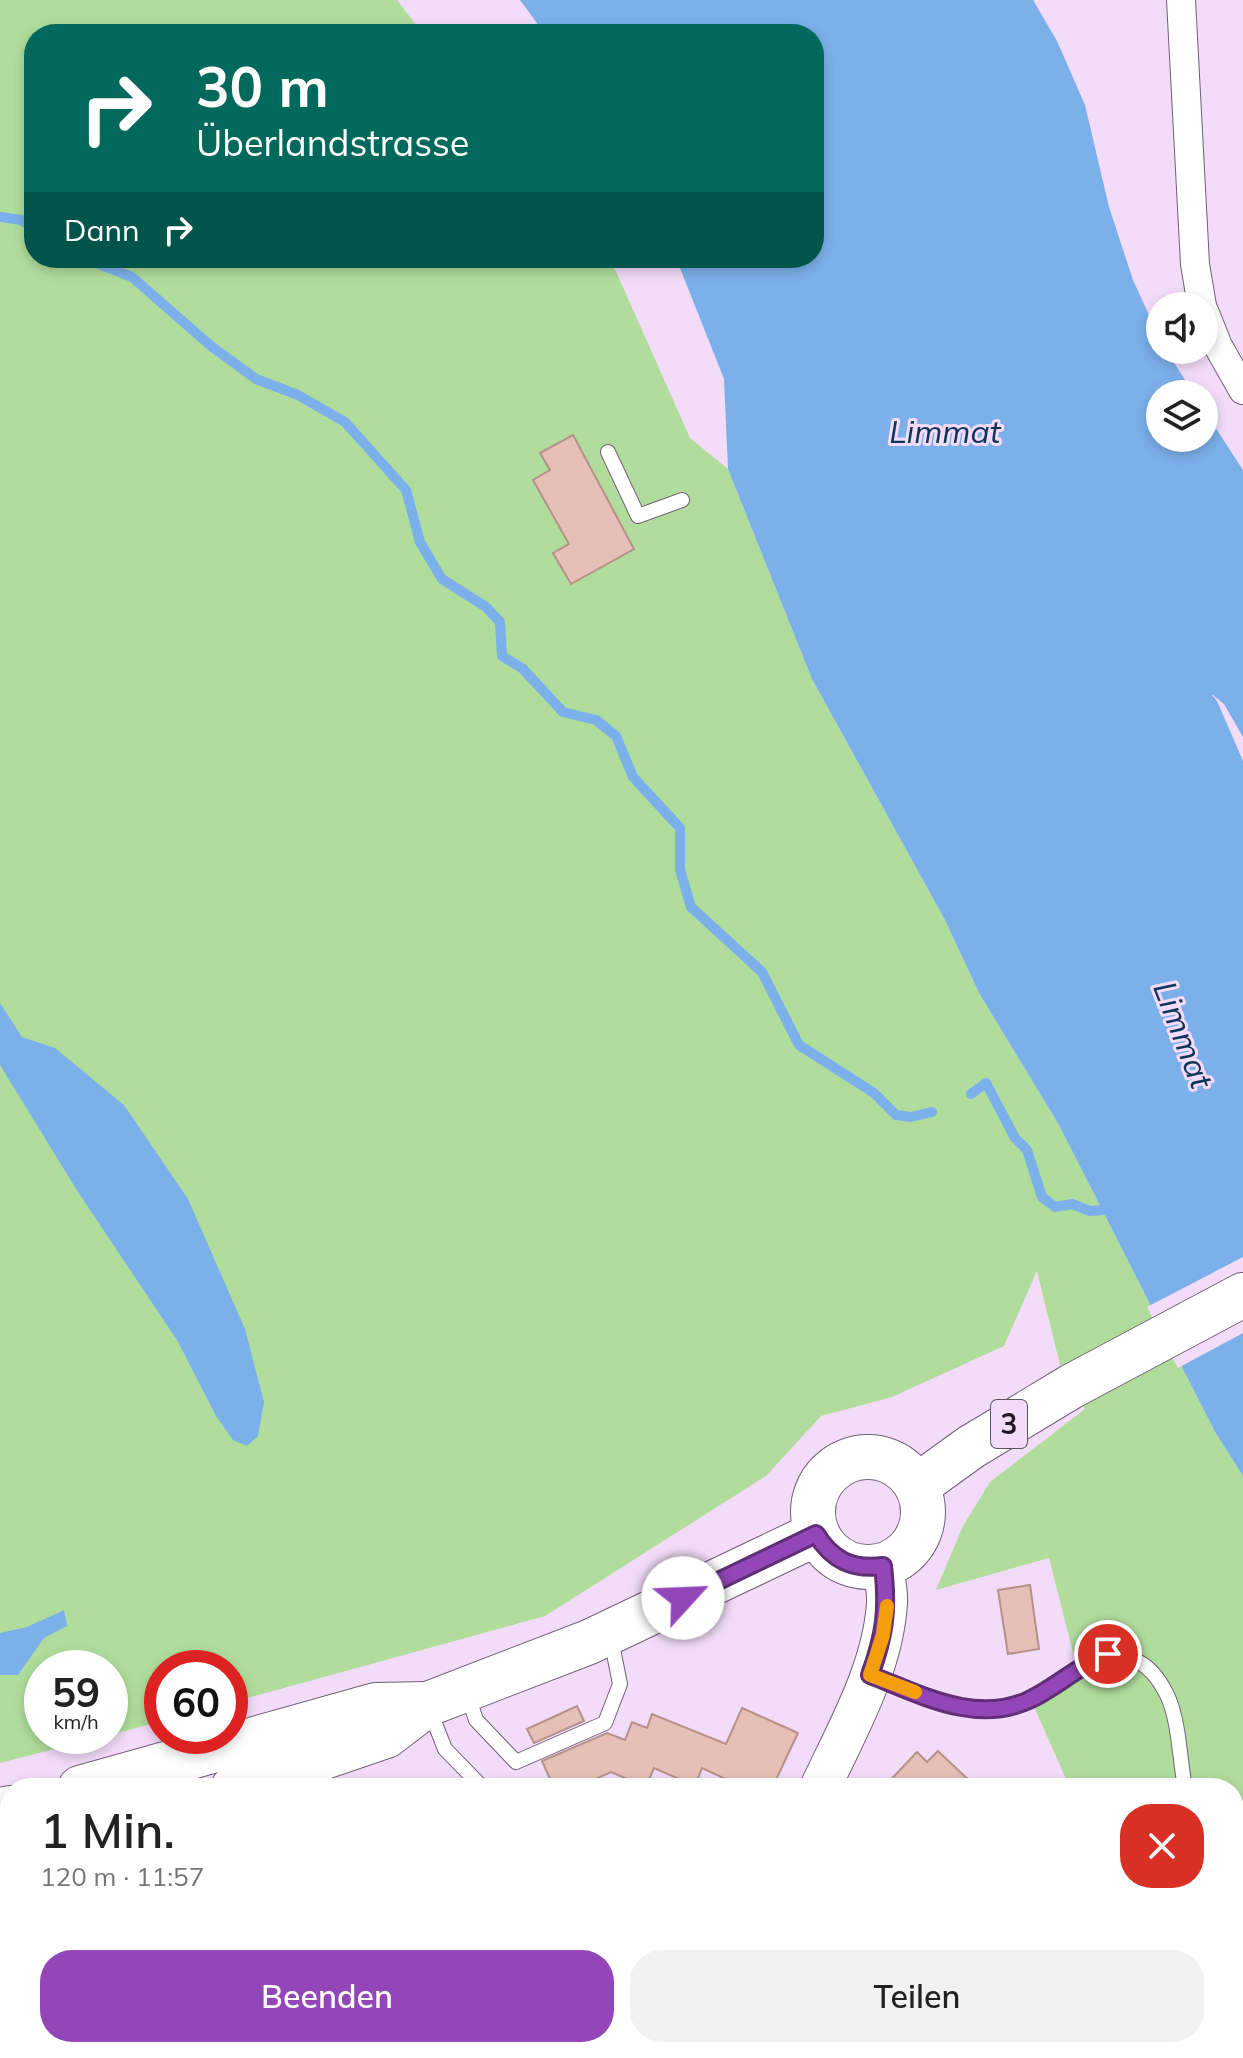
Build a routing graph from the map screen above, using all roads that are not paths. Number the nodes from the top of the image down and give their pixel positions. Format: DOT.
graph roads {
  1 [pos="1181,0"];
  2 [pos="1200,292"];
  3 [pos="1218,346"];
  4 [pos="1243,390"];
  5 [pos="608,452"];
  6 [pos="682,500"];
  7 [pos="1243,1295"];
  8 [pos="917,1486"];
  9 [pos="816,1534"];
  10 [pos="883,1566"];
  11 [pos="610,1632"];
  12 [pos="870,1675"];
  13 [pos="447,1697"];
  14 [pos="116,1778"];
  15 [pos="262,1778"];
  16 [pos="473,1778"];
  17 [pos="824,1778"];
  18 [pos="1183,1778"];
  1 -- 2 [label="street"];
  3 -- 4 [label="street"];
  5 -- 6 [label="lane"];
  7 -- 8 [label="main road, 3"];
  8 -- 9 [label="main road"];
  8 -- 10 [label="main road"];
  9 -- 10 [label="main road"];
  9 -- 11 [label="main road"];
  10 -- 12 [label="main road"];
  11 -- 13 [label="main road"];
  11 -- 13 [label="lane"];
  12 -- 17 [label="main road"];
  12 -- 18 [label="lane"];
  13 -- 14 [label="main road"];
  13 -- 15 [label="main road"];
  13 -- 16 [label="lane"];
}
